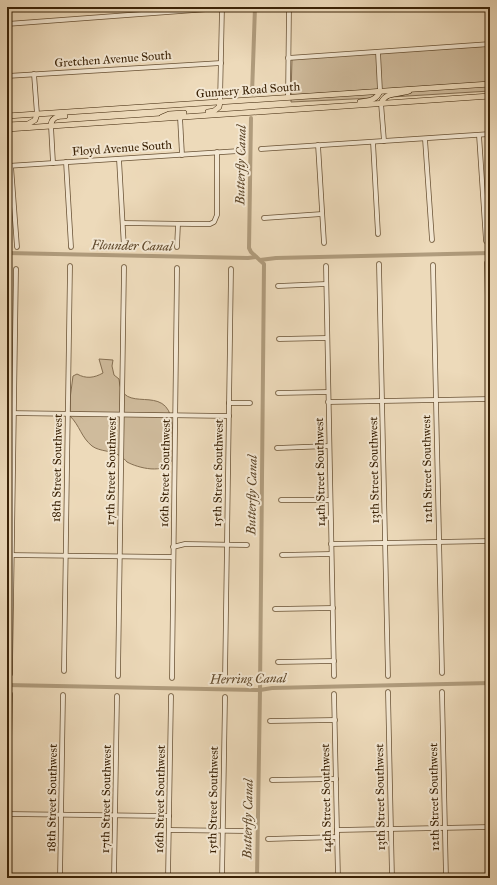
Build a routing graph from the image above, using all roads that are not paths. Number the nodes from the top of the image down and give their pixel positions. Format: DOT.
graph roads {
  1 [pos="288,7"];
  2 [pos="222,8"];
  3 [pos="7,24"];
  4 [pos="490,44"];
  5 [pos="378,52"];
  6 [pos="288,58"];
  7 [pos="221,63"];
  8 [pos="34,74"];
  9 [pos="7,76"];
  10 [pos="490,84"];
  11 [pos="410,89"];
  12 [pos="380,91"];
  13 [pos="490,96"];
  14 [pos="288,97"];
  15 [pos="220,102"];
  16 [pos="381,103"];
  17 [pos="353,106"];
  18 [pos="112,110"];
  19 [pos="37,114"];
  20 [pos="7,116"];
  21 [pos="180,117"];
  22 [pos="160,118"];
  23 [pos="7,125"];
  24 [pos="51,126"];
  25 [pos="7,129"];
  26 [pos="490,134"];
  27 [pos="479,135"];
  28 [pos="425,139"];
  29 [pos="384,141"];
  30 [pos="373,142"];
  31 [pos="318,146"];
  32 [pos="261,149"];
  33 [pos="239,151"];
  34 [pos="217,152"];
  35 [pos="182,155"];
  36 [pos="119,159"];
  37 [pos="66,162"];
  38 [pos="54,163"];
  39 [pos="9,166"];
  40 [pos="322,214"];
  41 [pos="264,218"];
  42 [pos="123,223"];
  43 [pos="178,224"];
  44 [pos="378,234"];
  45 [pos="432,240"];
  46 [pos="486,241"];
  47 [pos="324,243"];
  48 [pos="17,247"];
  49 [pos="71,247"];
  50 [pos="177,247"];
  51 [pos="124,248"];
  52 [pos="487,262"];
  53 [pos="379,264"];
  54 [pos="433,265"];
  55 [pos="70,266"];
  56 [pos="326,266"];
  57 [pos="124,267"];
  58 [pos="178,268"];
  59 [pos="231,269"];
  60 [pos="16,270"];
  61 [pos="326,284"];
  62 [pos="278,286"];
  63 [pos="327,338"];
  64 [pos="278,339"];
  65 [pos="328,392"];
  66 [pos="278,394"];
  67 [pos="490,397"];
  68 [pos="436,400"];
  69 [pos="382,401"];
  70 [pos="328,402"];
  71 [pos="229,403"];
  72 [pos="250,403"];
  73 [pos="7,413"];
  74 [pos="14,413"];
  75 [pos="68,414"];
  76 [pos="122,415"];
  77 [pos="175,415"];
  78 [pos="229,416"];
  79 [pos="329,446"];
  80 [pos="277,448"];
  81 [pos="281,500"];
  82 [pos="330,500"];
  83 [pos="490,541"];
  84 [pos="439,542"];
  85 [pos="385,543"];
  86 [pos="331,544"];
  87 [pos="228,545"];
  88 [pos="247,545"];
  89 [pos="173,547"];
  90 [pos="332,554"];
  91 [pos="9,555"];
  92 [pos="282,555"];
  93 [pos="65,556"];
  94 [pos="119,557"];
  95 [pos="173,557"];
  96 [pos="333,608"];
  97 [pos="275,609"];
  98 [pos="278,662"];
  99 [pos="334,662"];
  100 [pos="64,671"];
  101 [pos="442,673"];
  102 [pos="10,674"];
  103 [pos="118,676"];
  104 [pos="334,676"];
  105 [pos="388,676"];
  106 [pos="172,678"];
  107 [pos="225,678"];
  108 [pos="388,692"];
  109 [pos="442,692"];
  110 [pos="10,694"];
  111 [pos="334,694"];
  112 [pos="63,695"];
  113 [pos="117,696"];
  114 [pos="171,696"];
  115 [pos="225,697"];
  116 [pos="335,720"];
  117 [pos="270,721"];
  118 [pos="336,779"];
  119 [pos="272,780"];
  120 [pos="7,814"];
  121 [pos="62,815"];
  122 [pos="115,816"];
  123 [pos="169,816"];
  124 [pos="490,827"];
  125 [pos="445,828"];
  126 [pos="391,829"];
  127 [pos="169,830"];
  128 [pos="337,830"];
  129 [pos="223,831"];
  130 [pos="246,831"];
  131 [pos="337,837"];
  132 [pos="268,839"];
  133 [pos="7,864"];
  134 [pos="60,878"];
  135 [pos="114,878"];
  136 [pos="168,878"];
  137 [pos="222,878"];
  138 [pos="338,878"];
  139 [pos="392,878"];
  140 [pos="446,878"];
  1 -- 6 [label="street"];
  2 -- 3 [label="street"];
  2 -- 7 [label="street"];
  4 -- 5 [label="street"];
  5 -- 6 [label="street"];
  5 -- 12 [label="street"];
  6 -- 14 [label="street"];
  7 -- 8 [label="street, Gretchen Avenue South"];
  7 -- 15 [label="street"];
  8 -- 9 [label="street, Gretchen Avenue South"];
  8 -- 19 [label="street"];
  10 -- 11 [label="main road, Gunnery Road South"];
  11 -- 12 [label="main road, Gunnery Road South"];
  11 -- 16 [label="main road"];
  12 -- 14 [label="main road, Gunnery Road South"];
  12 -- 17 [label="main road"];
  13 -- 16 [label="main road, Gunnery Road South"];
  14 -- 15 [label="main road, Gunnery Road South"];
  15 -- 18 [label="main road, Gunnery Road South"];
  15 -- 22 [label="main road"];
  16 -- 17 [label="main road, Gunnery Road South"];
  16 -- 29 [label="street"];
  17 -- 21 [label="main road, Gunnery Road South"];
  18 -- 19 [label="main road, Gunnery Road South"];
  18 -- 24 [label="main road"];
  19 -- 20 [label="main road, Gunnery Road South"];
  19 -- 23 [label="main road"];
  21 -- 22 [label="main road, Gunnery Road South"];
  21 -- 35 [label="street"];
  22 -- 24 [label="main road, Gunnery Road South"];
  24 -- 25 [label="main road, Gunnery Road South"];
  24 -- 38 [label="street"];
  26 -- 27 [label="street"];
  27 -- 28 [label="street"];
  27 -- 46 [label="street"];
  28 -- 29 [label="street"];
  28 -- 45 [label="street"];
  29 -- 30 [label="street"];
  30 -- 31 [label="street"];
  30 -- 44 [label="street"];
  31 -- 32 [label="street"];
  31 -- 40 [label="street"];
  33 -- 34 [label="street, Floyd Avenue South"];
  34 -- 35 [label="street, Floyd Avenue South"];
  34 -- 43 [label="street"];
  35 -- 36 [label="street, Floyd Avenue South"];
  36 -- 37 [label="street, Floyd Avenue South"];
  36 -- 42 [label="street"];
  37 -- 38 [label="street, Floyd Avenue South"];
  37 -- 49 [label="street"];
  38 -- 39 [label="street, Floyd Avenue South"];
  39 -- 48 [label="street"];
  40 -- 41 [label="street"];
  40 -- 47 [label="street"];
  42 -- 43 [label="street"];
  42 -- 51 [label="street"];
  43 -- 50 [label="street"];
  52 -- 67 [label="street"];
  53 -- 69 [label="street, 13th Street Southwest"];
  54 -- 68 [label="street, 12th Street Southwest"];
  55 -- 75 [label="street, 18th Street Southwest"];
  56 -- 61 [label="street, 14th Street Southwest"];
  57 -- 76 [label="street, 17th Street Southwest"];
  58 -- 77 [label="street, 16th Street Southwest"];
  59 -- 71 [label="street, 15th Street Southwest"];
  60 -- 74 [label="street"];
  61 -- 62 [label="street"];
  61 -- 63 [label="street, 14th Street Southwest"];
  63 -- 64 [label="street"];
  63 -- 65 [label="street, 14th Street Southwest"];
  65 -- 66 [label="street"];
  65 -- 70 [label="street, 14th Street Southwest"];
  67 -- 68 [label="street"];
  68 -- 69 [label="street"];
  68 -- 84 [label="street, 12th Street Southwest"];
  69 -- 70 [label="street"];
  69 -- 85 [label="street, 13th Street Southwest"];
  70 -- 79 [label="street, 14th Street Southwest"];
  71 -- 72 [label="street"];
  71 -- 78 [label="street, 15th Street Southwest"];
  73 -- 74 [label="street"];
  74 -- 75 [label="street"];
  74 -- 91 [label="street"];
  75 -- 76 [label="street"];
  75 -- 93 [label="street, 18th Street Southwest"];
  76 -- 77 [label="street"];
  76 -- 94 [label="street, 17th Street Southwest"];
  77 -- 78 [label="street"];
  77 -- 89 [label="street, 16th Street Southwest"];
  78 -- 87 [label="street, 15th Street Southwest"];
  79 -- 80 [label="street"];
  79 -- 82 [label="street, 14th Street Southwest"];
  81 -- 82 [label="street"];
  82 -- 86 [label="street, 14th Street Southwest"];
  83 -- 84 [label="street"];
  84 -- 85 [label="street"];
  84 -- 101 [label="street, 12th Street Southwest"];
  85 -- 86 [label="street"];
  85 -- 105 [label="street, 13th Street Southwest"];
  86 -- 90 [label="street, 14th Street Southwest"];
  87 -- 88 [label="street"];
  87 -- 89 [label="street"];
  87 -- 107 [label="street, 15th Street Southwest"];
  89 -- 95 [label="street, 16th Street Southwest"];
  90 -- 92 [label="street"];
  90 -- 96 [label="street, 14th Street Southwest"];
  91 -- 93 [label="street"];
  91 -- 102 [label="street"];
  93 -- 94 [label="street"];
  93 -- 100 [label="street, 18th Street Southwest"];
  94 -- 95 [label="street"];
  94 -- 103 [label="street, 17th Street Southwest"];
  95 -- 106 [label="street, 16th Street Southwest"];
  96 -- 97 [label="street"];
  96 -- 99 [label="street, 14th Street Southwest"];
  98 -- 99 [label="street"];
  99 -- 104 [label="street, 14th Street Southwest"];
  108 -- 126 [label="street, 13th Street Southwest"];
  109 -- 125 [label="street, 12th Street Southwest"];
  110 -- 120 [label="street"];
  111 -- 116 [label="street, 14th Street Southwest"];
  112 -- 121 [label="street, 18th Street Southwest"];
  113 -- 122 [label="street, 17th Street Southwest"];
  114 -- 123 [label="street, 16th Street Southwest"];
  115 -- 129 [label="street, 15th Street Southwest"];
  116 -- 117 [label="street"];
  116 -- 118 [label="street, 14th Street Southwest"];
  118 -- 119 [label="street"];
  118 -- 128 [label="street, 14th Street Southwest"];
  120 -- 121 [label="street"];
  120 -- 133 [label="street"];
  121 -- 122 [label="street"];
  121 -- 134 [label="street, 18th Street Southwest"];
  122 -- 123 [label="street"];
  122 -- 135 [label="street, 17th Street Southwest"];
  123 -- 127 [label="street, 16th Street Southwest"];
  124 -- 125 [label="street"];
  125 -- 126 [label="street"];
  125 -- 140 [label="street, 12th Street Southwest"];
  126 -- 128 [label="street"];
  126 -- 139 [label="street, 13th Street Southwest"];
  127 -- 129 [label="street"];
  127 -- 136 [label="street, 16th Street Southwest"];
  128 -- 131 [label="street, 14th Street Southwest"];
  129 -- 130 [label="street"];
  129 -- 137 [label="street, 15th Street Southwest"];
  131 -- 132 [label="street"];
  131 -- 138 [label="street, 14th Street Southwest"];
}
